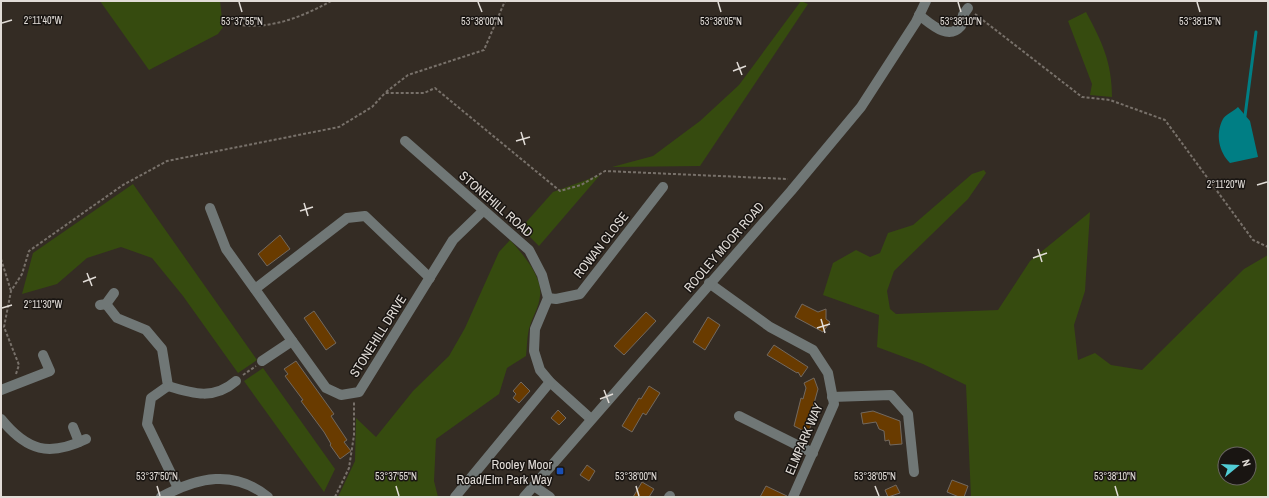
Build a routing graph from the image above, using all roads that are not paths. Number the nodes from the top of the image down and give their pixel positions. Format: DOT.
graph roads {
  1 [pos="926,1"];
  2 [pos="968,8"];
  3 [pos="919,15"];
  4 [pos="405,141"];
  5 [pos="663,187"];
  6 [pos="210,208"];
  7 [pos="482,211"];
  8 [pos="430,278"];
  9 [pos="710,283"];
  10 [pos="255,290"];
  11 [pos="114,293"];
  12 [pos="548,298"];
  13 [pos="292,341"];
  14 [pos="43,355"];
  15 [pos="262,361"];
  16 [pos="236,381"];
  17 [pos="550,382"];
  18 [pos="168,386"];
  19 [pos="1,390"];
  20 [pos="832,397"];
  21 [pos="739,416"];
  22 [pos="1,419"];
  23 [pos="591,419"];
  24 [pos="73,427"];
  25 [pos="814,453"];
  26 [pos="914,472"];
  27 [pos="534,486"];
  28 [pos="178,488"];
  29 [pos="162,497"];
  30 [pos="268,497"];
  31 [pos="455,497"];
  32 [pos="524,497"];
  33 [pos="550,497"];
  34 [pos="793,497"];
  1 -- 3 [label="street, ROOLEY MOOR ROAD"];
  2 -- 3 [label="street"];
  3 -- 9 [label="street, ROOLEY MOOR ROAD"];
  4 -- 7 [label="street, STONEHILL ROAD"];
  5 -- 12 [label="street, ROWAN CLOSE"];
  6 -- 10 [label="street, STONEHILL DRIVE"];
  7 -- 8 [label="street, STONEHILL DRIVE"];
  7 -- 12 [label="street, STONEHILL ROAD"];
  8 -- 10 [label="street"];
  8 -- 13 [label="street, STONEHILL DRIVE"];
  9 -- 20 [label="street, ELMPARK WAY"];
  9 -- 23 [label="street, ROOLEY MOOR ROAD"];
  10 -- 13 [label="street, STONEHILL DRIVE"];
  11 -- 18 [label="street"];
  12 -- 17 [label="street"];
  13 -- 15 [label="street"];
  14 -- 19 [label="street"];
  16 -- 18 [label="street"];
  17 -- 23 [label="street"];
  17 -- 31 [label="street"];
  18 -- 28 [label="street"];
  20 -- 25 [label="street, ELMPARK WAY"];
  20 -- 26 [label="street"];
  21 -- 25 [label="street"];
  22 -- 24 [label="street"];
  23 -- 27 [label="street, ROOLEY MOOR ROAD"];
  25 -- 34 [label="street, ELMPARK WAY"];
  27 -- 32 [label="street, ROOLEY MOOR ROAD"];
  27 -- 33 [label="street"];
  28 -- 29 [label="street"];
  28 -- 30 [label="street"];
}
